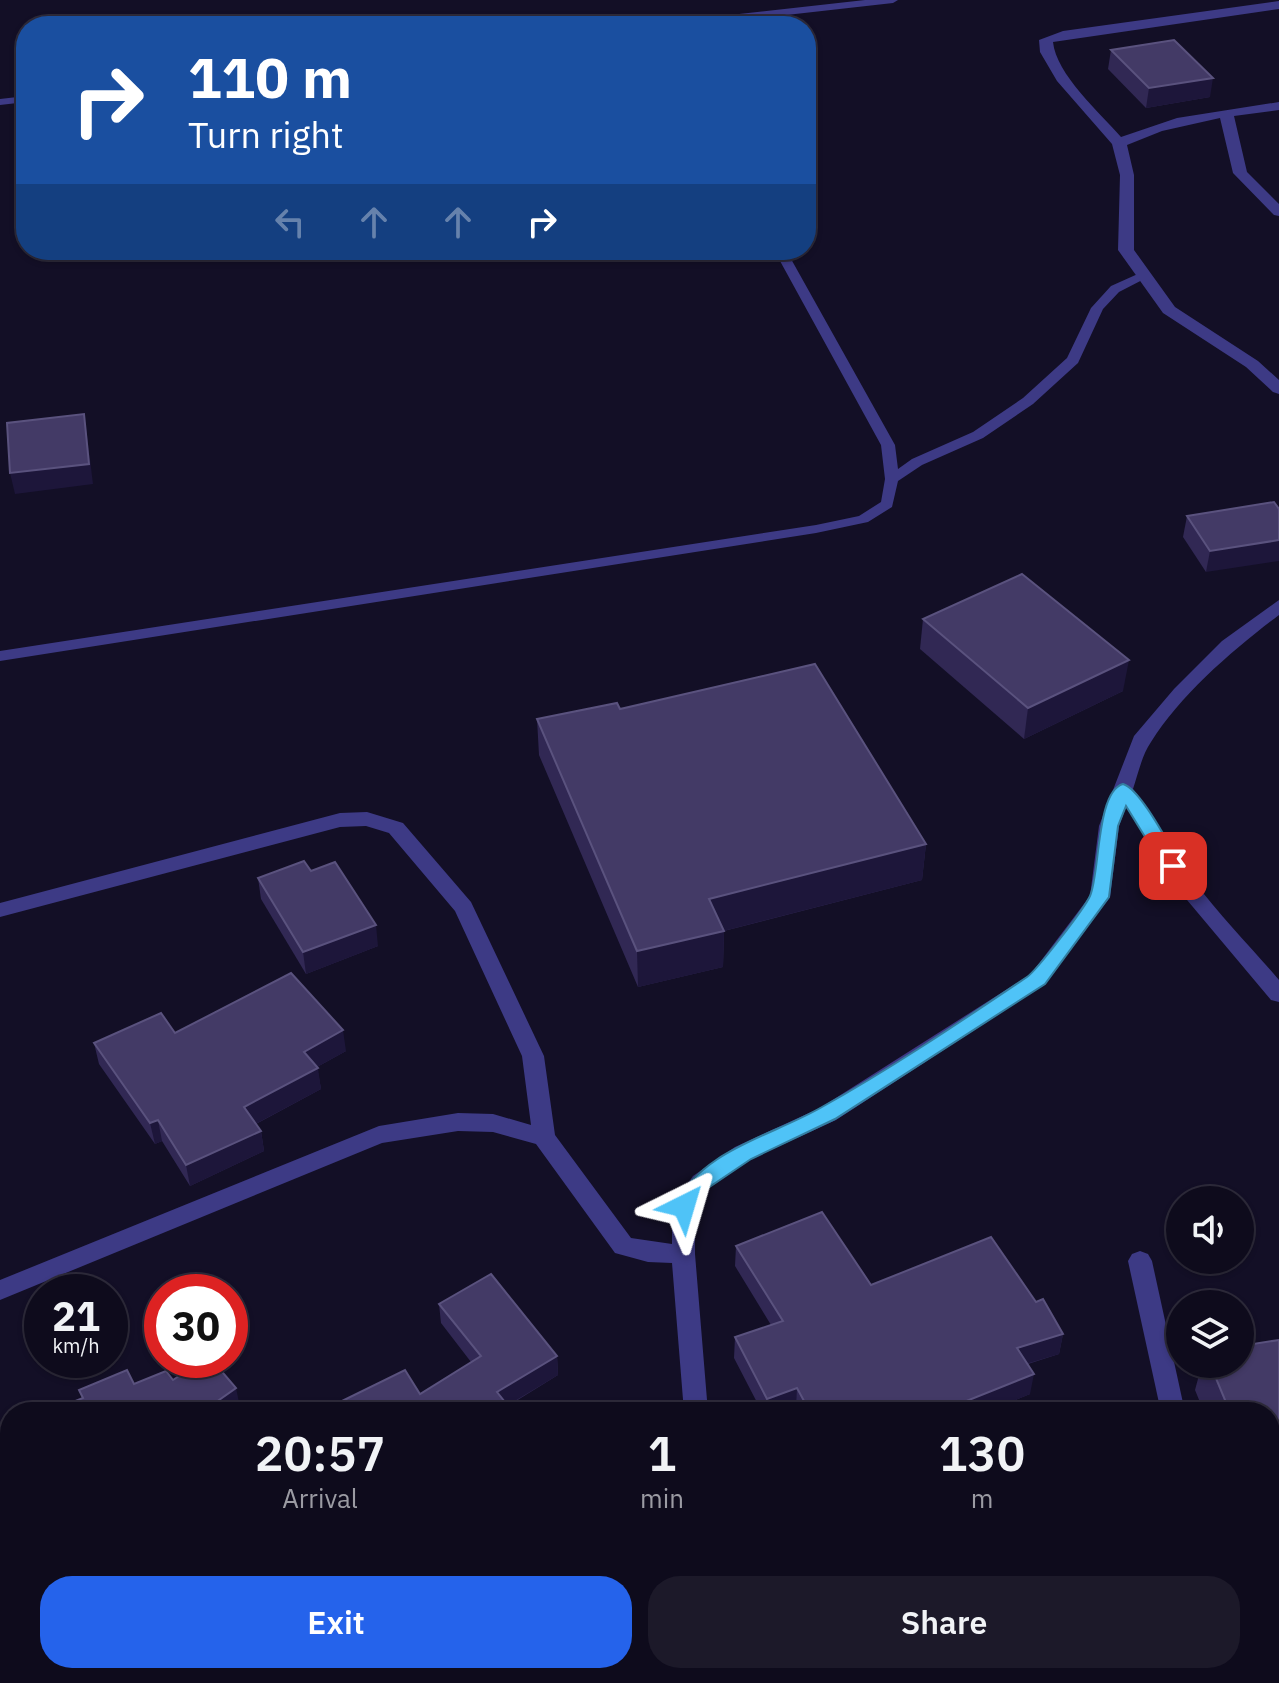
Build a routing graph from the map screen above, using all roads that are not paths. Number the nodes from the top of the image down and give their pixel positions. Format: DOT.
graph roads {
  1 [pos="893,0"];
  2 [pos="1279,5"];
  3 [pos="748,16"];
  4 [pos="1279,106"];
  5 [pos="1226,113"];
  6 [pos="1119,143"];
  7 [pos="1279,212"];
  8 [pos="786,260"];
  9 [pos="1144,276"];
  10 [pos="1279,389"];
  11 [pos="892,479"];
  12 [pos="1274,615"];
  13 [pos="0,656"];
  14 [pos="1123,790"];
  15 [pos="0,910"];
  16 [pos="1279,994"];
  17 [pos="544,1137"];
  18 [pos="683,1254"];
  19 [pos="1140,1261"];
  20 [pos="0,1290"];
  21 [pos="695,1402"];
  22 [pos="1171,1402"];
  1 -- 3 [label="lane"];
  2 -- 6 [label="street"];
  4 -- 5 [label="street"];
  5 -- 6 [label="street"];
  5 -- 7 [label="street"];
  6 -- 9 [label="street"];
  8 -- 11 [label="lane"];
  9 -- 10 [label="street"];
  9 -- 11 [label="lane"];
  11 -- 13 [label="lane"];
  12 -- 14 [label="street"];
  14 -- 16 [label="street"];
  14 -- 18 [label="street"];
  15 -- 17 [label="street"];
  17 -- 18 [label="street"];
  17 -- 20 [label="street"];
  18 -- 21 [label="street"];
  19 -- 22 [label="street"];
}
